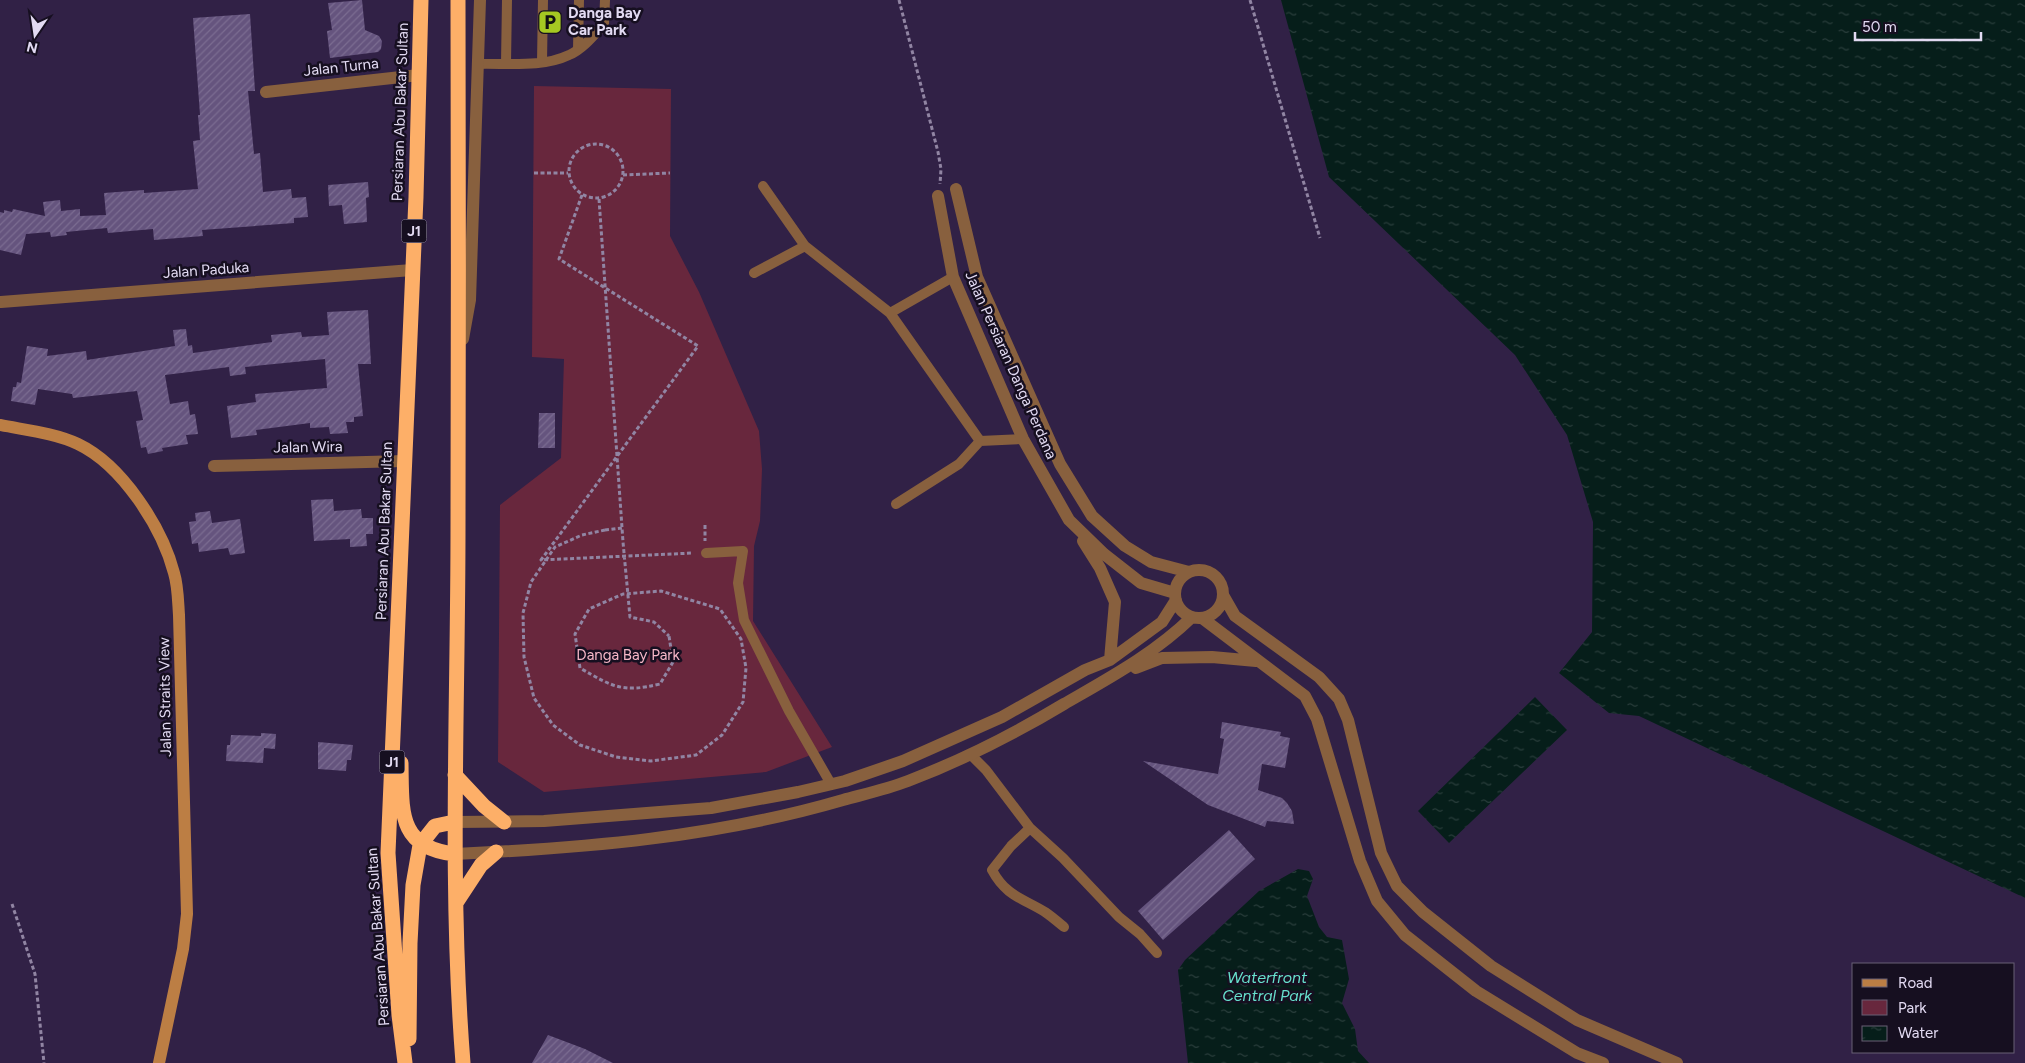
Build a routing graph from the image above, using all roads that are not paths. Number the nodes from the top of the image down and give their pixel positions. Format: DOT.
graph roads {
  1 [pos="421,0"];
  2 [pos="458,0"];
  3 [pos="480,0"];
  4 [pos="507,0"];
  5 [pos="543,0"];
  6 [pos="579,0"];
  7 [pos="605,0"];
  8 [pos="578,49"];
  9 [pos="542,62"];
  10 [pos="477,64"];
  11 [pos="506,64"];
  12 [pos="419,75"];
  13 [pos="266,92"];
  14 [pos="763,186"];
  15 [pos="956,188"];
  16 [pos="938,196"];
  17 [pos="806,246"];
  18 [pos="412,270"];
  19 [pos="754,273"];
  20 [pos="953,277"];
  21 [pos="1,302"];
  22 [pos="890,313"];
  23 [pos="458,374"];
  24 [pos="0,424"];
  25 [pos="1023,439"];
  26 [pos="980,441"];
  27 [pos="404,461"];
  28 [pos="214,466"];
  29 [pos="896,504"];
  30 [pos="1069,520"];
  31 [pos="706,552"];
  32 [pos="1188,572"];
  33 [pos="1223,595"];
  34 [pos="1175,597"];
  35 [pos="1197,618"];
  36 [pos="397,634"];
  37 [pos="1110,660"];
  38 [pos="1256,661"];
  39 [pos="1120,673"];
  40 [pos="971,755"];
  41 [pos="456,775"];
  42 [pos="831,784"];
  43 [pos="454,822"];
  44 [pos="504,822"];
  45 [pos="1030,828"];
  46 [pos="420,845"];
  47 [pos="496,852"];
  48 [pos="455,854"];
  49 [pos="456,902"];
  50 [pos="1064,926"];
  51 [pos="1157,953"];
  52 [pos="159,1063"];
  53 [pos="407,1063"];
  54 [pos="463,1063"];
  55 [pos="1603,1063"];
  56 [pos="1677,1063"];
  1 -- 12 [label="highway, Persiaran Abu Bakar Sultan / J1"];
  2 -- 23 [label="highway"];
  3 -- 10 [label="street"];
  4 -- 11 [label="lane"];
  5 -- 9 [label="lane"];
  6 -- 8 [label="lane"];
  7 -- 8 [label="lane"];
  8 -- 9 [label="lane"];
  9 -- 11 [label="lane"];
  10 -- 11 [label="lane"];
  10 -- 23 [label="street"];
  12 -- 13 [label="street, Jalan Turna"];
  12 -- 18 [label="highway, Persiaran Abu Bakar Sultan / J1"];
  14 -- 17 [label="lane"];
  15 -- 32 [label="street, Jalan Persiaran Danga Perdana"];
  16 -- 20 [label="street, Jalan Persiaran Danga Perdana"];
  17 -- 19 [label="lane"];
  17 -- 22 [label="lane"];
  18 -- 21 [label="street, Jalan Paduka"];
  18 -- 27 [label="highway, Persiaran Abu Bakar Sultan / J1"];
  20 -- 22 [label="lane"];
  20 -- 25 [label="street, Jalan Persiaran Danga Perdana"];
  22 -- 26 [label="lane"];
  23 -- 41 [label="highway"];
  24 -- 52 [label="street, Jalan Straits View"];
  25 -- 26 [label="lane"];
  25 -- 30 [label="street, Jalan Persiaran Danga Perdana"];
  26 -- 29 [label="lane"];
  27 -- 28 [label="street, Jalan Wira"];
  27 -- 36 [label="highway, Persiaran Abu Bakar Sultan / J1"];
  30 -- 34 [label="street, Jalan Persiaran Danga Perdana"];
  30 -- 37 [label="street"];
  31 -- 42 [label="lane"];
  32 -- 33 [label="street"];
  32 -- 34 [label="street"];
  33 -- 35 [label="street"];
  33 -- 56 [label="street"];
  34 -- 35 [label="street"];
  34 -- 37 [label="street"];
  35 -- 38 [label="street"];
  35 -- 39 [label="street"];
  36 -- 46 [label="highway"];
  36 -- 53 [label="highway, Persiaran Abu Bakar Sultan / J1"];
  37 -- 42 [label="street"];
  38 -- 39 [label="street"];
  38 -- 55 [label="street"];
  39 -- 40 [label="street"];
  40 -- 45 [label="lane"];
  40 -- 47 [label="street"];
  41 -- 43 [label="highway"];
  41 -- 44 [label="highway"];
  42 -- 44 [label="street"];
  43 -- 44 [label="street"];
  43 -- 46 [label="highway"];
  43 -- 48 [label="highway"];
  45 -- 50 [label="lane"];
  45 -- 51 [label="lane"];
  46 -- 48 [label="highway"];
  46 -- 53 [label="highway"];
  47 -- 48 [label="street"];
  47 -- 49 [label="highway"];
  48 -- 49 [label="highway"];
  49 -- 54 [label="highway"];
}
